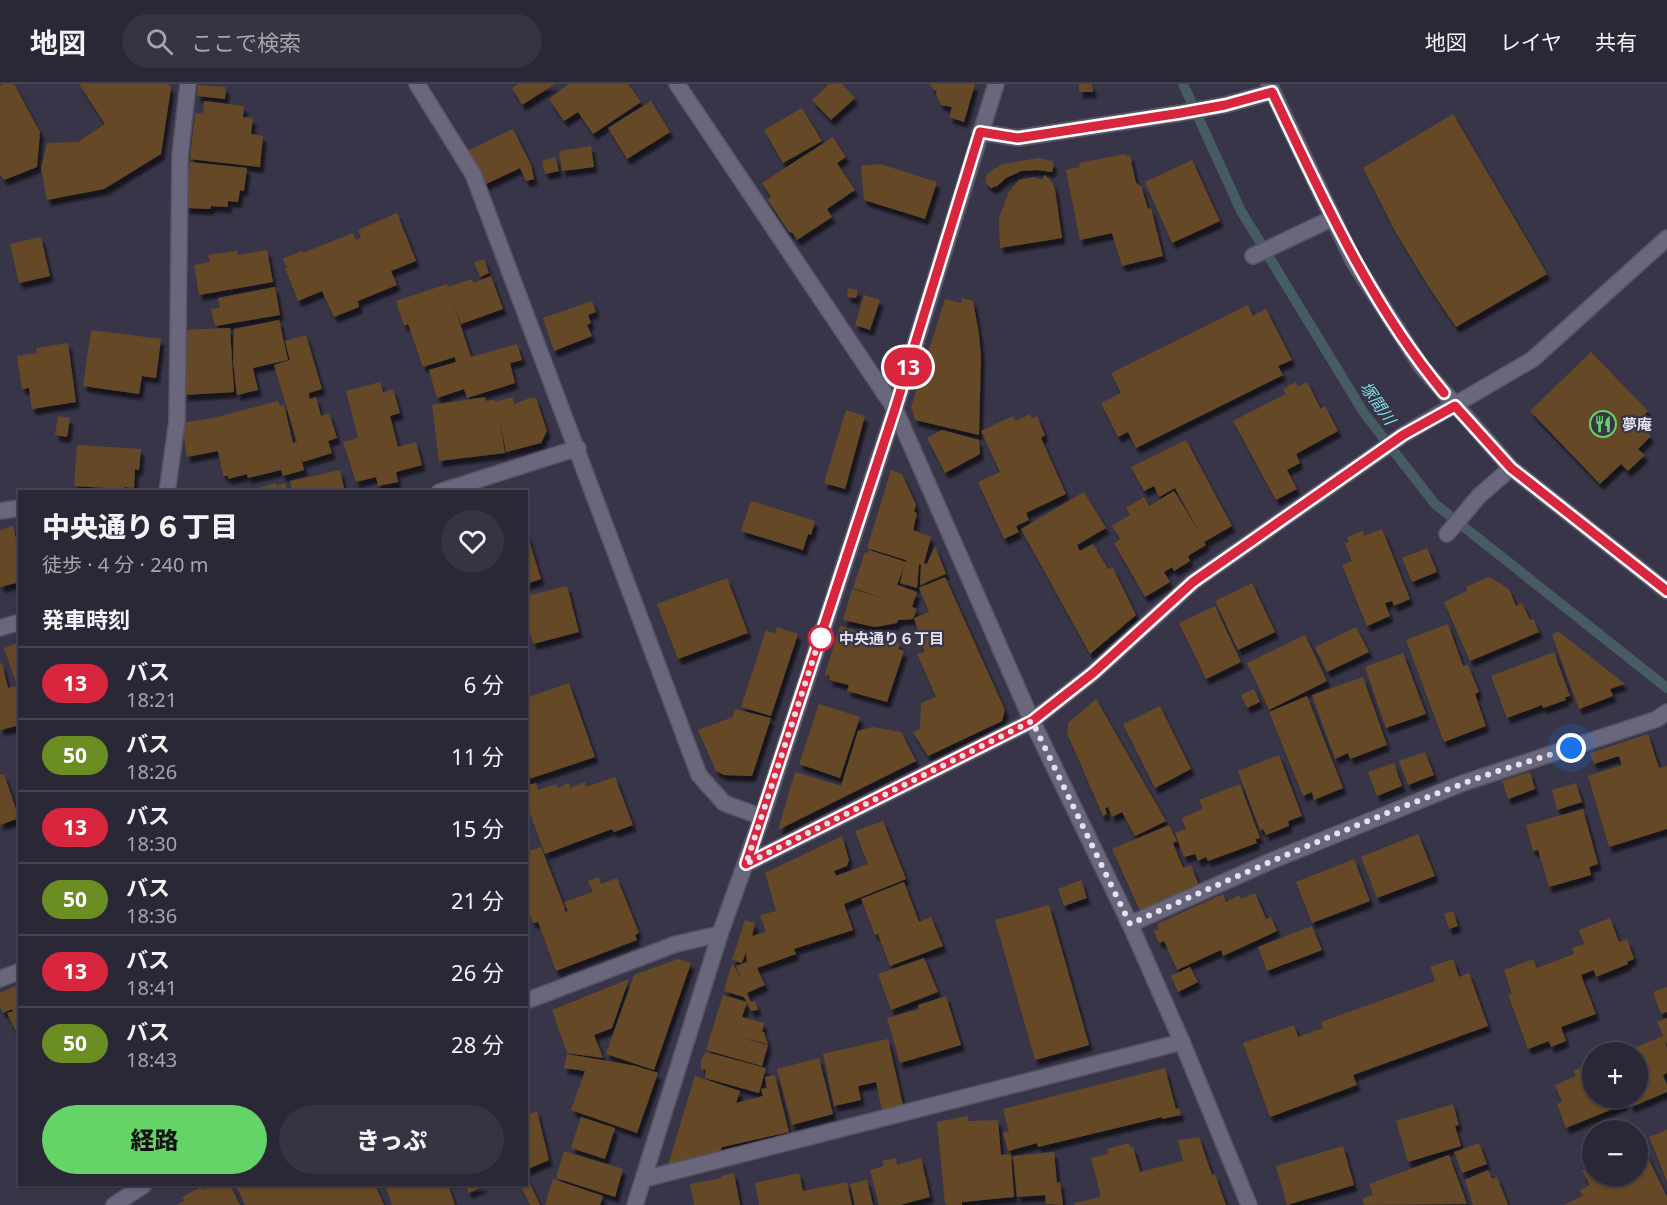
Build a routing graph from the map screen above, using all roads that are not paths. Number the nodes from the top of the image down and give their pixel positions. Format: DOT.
graph roads {
  1 [pos="188,84"];
  2 [pos="417,84"];
  3 [pos="677,84"];
  4 [pos="996,84"];
  5 [pos="1271,88"];
  6 [pos="980,132"];
  7 [pos="1333,218"];
  8 [pos="1667,238"];
  9 [pos="1253,256"];
  10 [pos="1455,406"];
  11 [pos="895,409"];
  12 [pos="578,448"];
  13 [pos="1511,468"];
  14 [pos="167,490"];
  15 [pos="445,490"];
  16 [pos="18,508"];
  17 [pos="0,511"];
  18 [pos="1447,534"];
  19 [pos="1667,591"];
  20 [pos="18,623"];
  21 [pos="0,628"];
  22 [pos="1667,712"];
  23 [pos="1032,721"];
  24 [pos="762,817"];
  25 [pos="746,864"];
  26 [pos="1130,924"];
  27 [pos="720,934"];
  28 [pos="18,972"];
  29 [pos="0,979"];
  30 [pos="528,1000"];
  31 [pos="1182,1042"];
  32 [pos="644,1179"];
  33 [pos="142,1186"];
  34 [pos="114,1205"];
  35 [pos="635,1205"];
  36 [pos="1249,1205"];
  1 -- 14 [label="street"];
  2 -- 12 [label="street"];
  3 -- 11 [label="street"];
  4 -- 6 [label="street"];
  5 -- 6 [label="street"];
  5 -- 7 [label="street"];
  6 -- 11 [label="street"];
  7 -- 9 [label="street"];
  7 -- 10 [label="street"];
  8 -- 10 [label="street"];
  10 -- 13 [label="street"];
  10 -- 23 [label="street"];
  11 -- 23 [label="street"];
  11 -- 24 [label="street"];
  12 -- 15 [label="street"];
  12 -- 24 [label="street"];
  13 -- 18 [label="street"];
  13 -- 19 [label="street"];
  16 -- 17 [label="street"];
  20 -- 21 [label="street"];
  22 -- 26 [label="street"];
  23 -- 25 [label="street"];
  23 -- 26 [label="street"];
  24 -- 25 [label="street"];
  25 -- 27 [label="street"];
  26 -- 31 [label="street"];
  27 -- 30 [label="street"];
  27 -- 32 [label="street"];
  28 -- 29 [label="street"];
  31 -- 32 [label="street"];
  31 -- 36 [label="street"];
  32 -- 35 [label="street"];
  33 -- 34 [label="street"];
}
